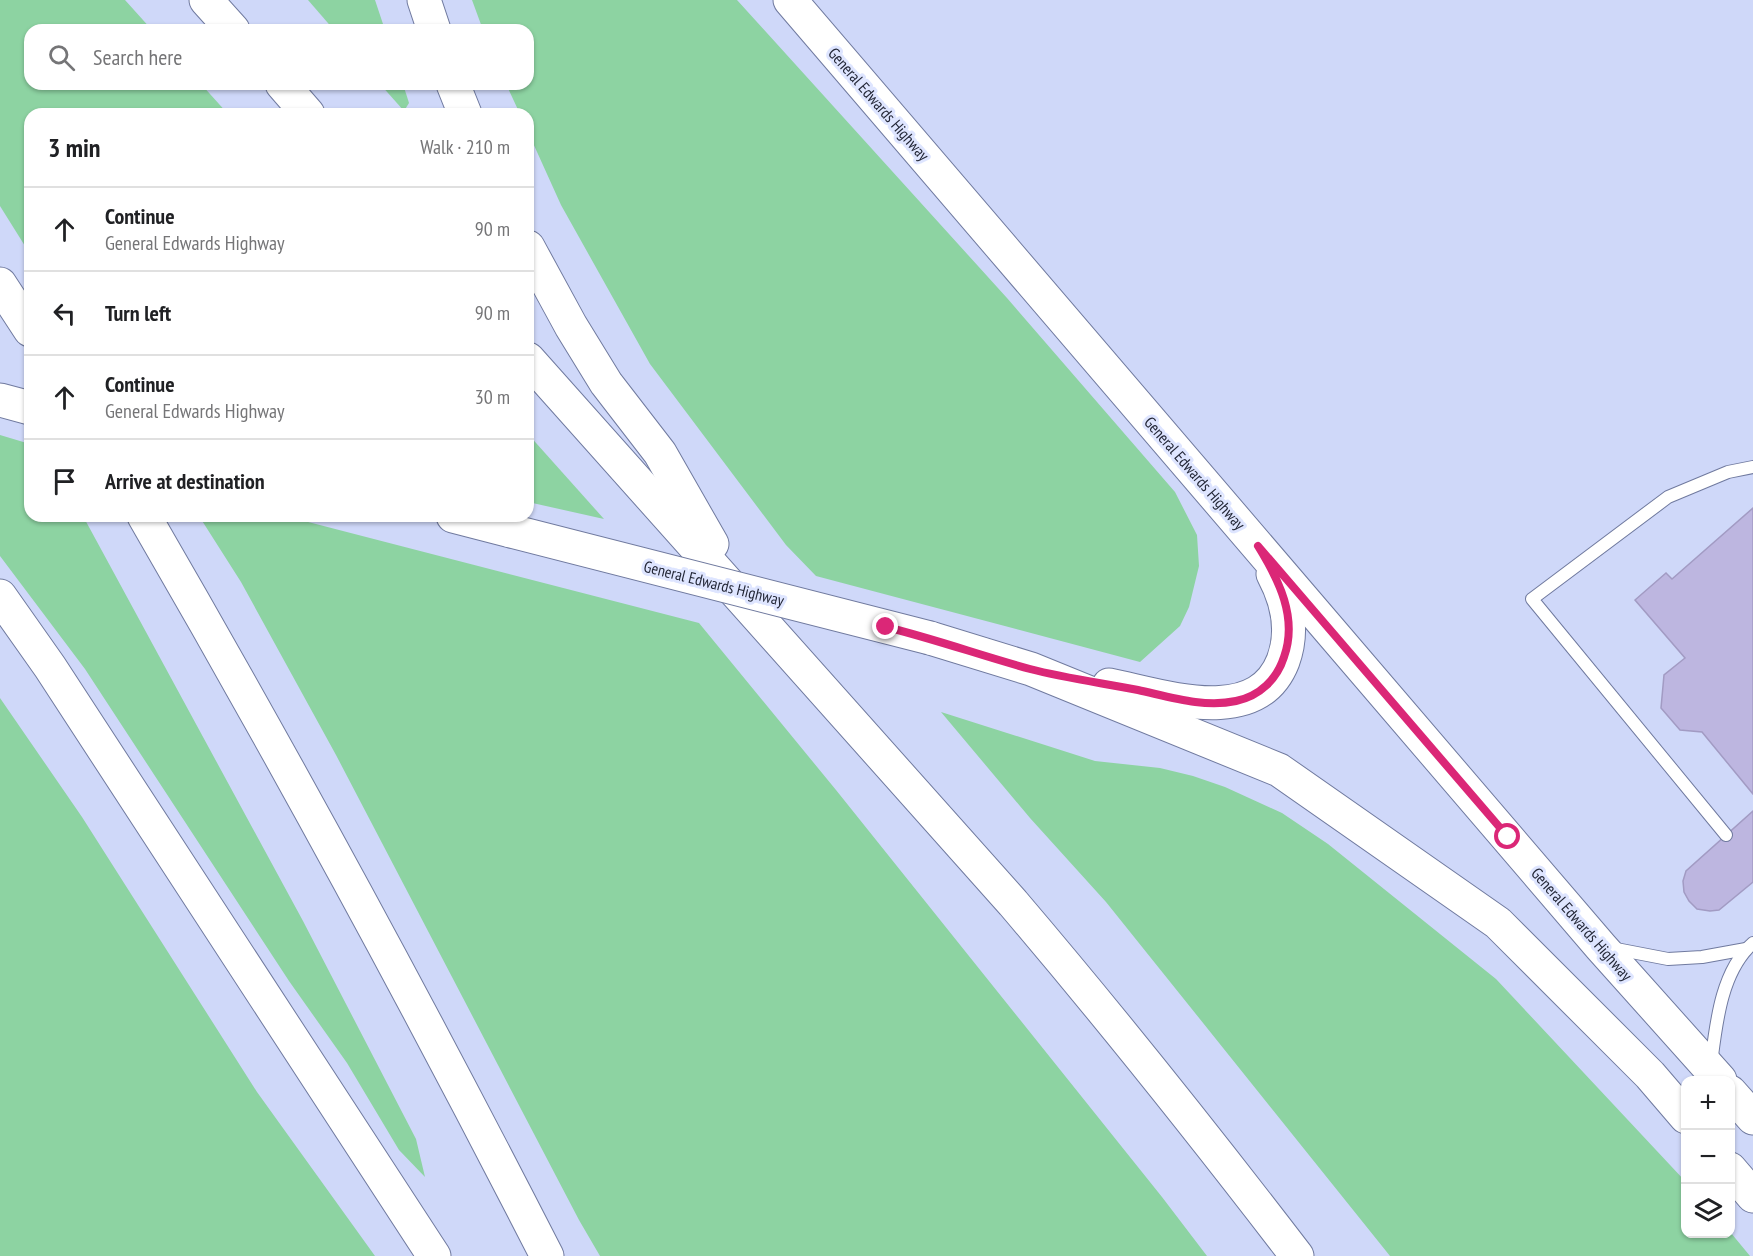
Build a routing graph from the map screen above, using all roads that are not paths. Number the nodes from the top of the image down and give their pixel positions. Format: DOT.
graph roads {
  1 [pos="206,0"];
  2 [pos="424,0"];
  3 [pos="790,0"];
  4 [pos="228,24"];
  5 [pos="432,24"];
  6 [pos="287,90"];
  7 [pos="455,90"];
  8 [pos="304,108"];
  9 [pos="463,108"];
  10 [pos="534,259"];
  11 [pos="0,284"];
  12 [pos="24,321"];
  13 [pos="534,366"];
  14 [pos="0,400"];
  15 [pos="24,406"];
  16 [pos="1753,467"];
  17 [pos="147,522"];
  18 [pos="476,522"];
  19 [pos="1258,546"];
  20 [pos="0,596"];
  21 [pos="744,601"];
  22 [pos="1031,669"];
  23 [pos="1726,835"];
  24 [pos="1750,946"];
  25 [pos="1602,947"];
  26 [pos="1716,1076"];
  27 [pos="1720,1076"];
  28 [pos="1735,1097"];
  29 [pos="1681,1110"];
  30 [pos="1753,1118"];
  31 [pos="1735,1174"];
  32 [pos="1753,1196"];
  33 [pos="434,1256"];
  34 [pos="547,1256"];
  35 [pos="1297,1256"];
  1 -- 4 [label="main road"];
  2 -- 5 [label="main road"];
  3 -- 19 [label="main road, General Edwards Highway"];
  6 -- 8 [label="main road"];
  7 -- 9 [label="main road"];
  10 -- 21 [label="main road"];
  11 -- 12 [label="main road"];
  13 -- 21 [label="main road"];
  14 -- 15 [label="main road"];
  16 -- 23 [label="lane"];
  17 -- 34 [label="main road"];
  18 -- 22 [label="main road, General Edwards Highway, bridge"];
  19 -- 22 [label="main road"];
  19 -- 25 [label="main road, General Edwards Highway"];
  20 -- 33 [label="main road"];
  21 -- 35 [label="main road"];
  22 -- 29 [label="main road, General Edwards Highway"];
  24 -- 25 [label="lane"];
  24 -- 27 [label="lane"];
  25 -- 26 [label="main road, General Edwards Highway"];
  28 -- 30 [label="main road, General Edwards Highway"];
  31 -- 32 [label="main road"];
}
